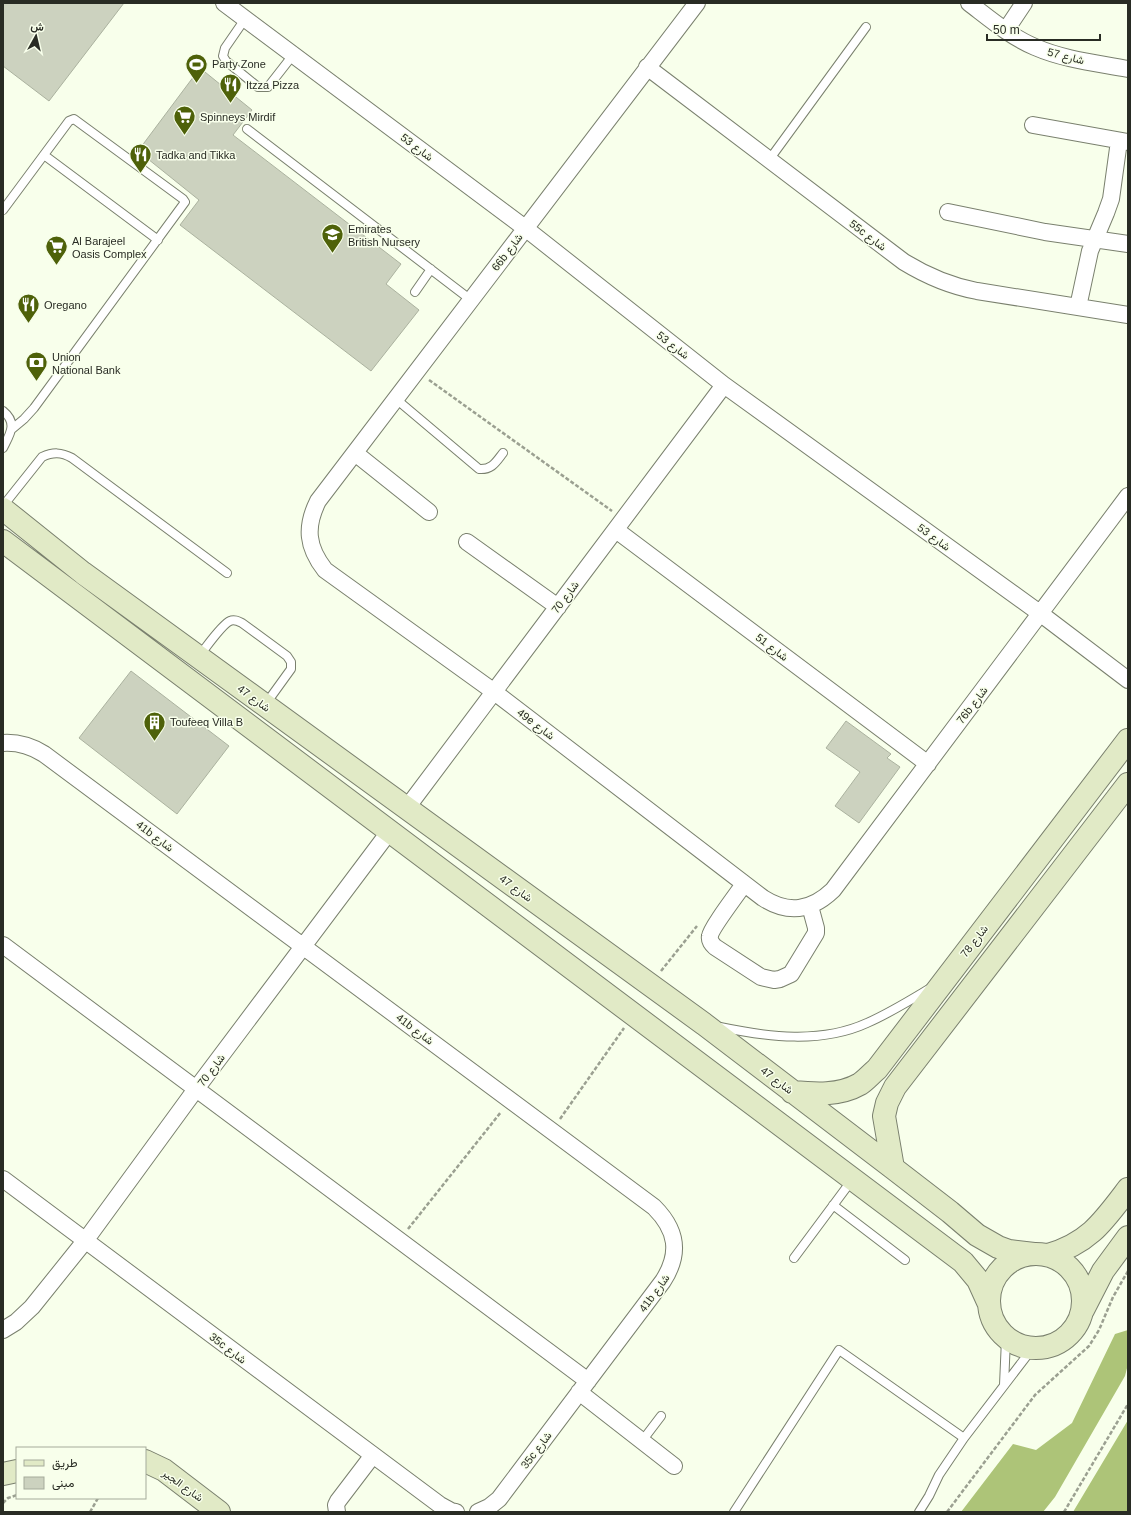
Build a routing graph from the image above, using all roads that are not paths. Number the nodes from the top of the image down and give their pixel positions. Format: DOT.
graph roads {
  1 [pos="224,3"];
  2 [pos="697,3"];
  3 [pos="969,3"];
  4 [pos="1024,3"];
  5 [pos="245,19"];
  6 [pos="866,27"];
  7 [pos="1006,30"];
  8 [pos="293,55"];
  9 [pos="647,67"];
  10 [pos="1128,69"];
  11 [pos="1033,125"];
  12 [pos="247,129"];
  13 [pos="1123,141"];
  14 [pos="44,155"];
  15 [pos="769,160"];
  16 [pos="3,210"];
  17 [pos="948,212"];
  18 [pos="525,228"];
  19 [pos="158,240"];
  20 [pos="1094,240"];
  21 [pos="1128,244"];
  22 [pos="431,269"];
  23 [pos="415,292"];
  24 [pos="471,300"];
  25 [pos="1078,307"];
  26 [pos="1128,315"];
  27 [pos="724,385"];
  28 [pos="396,399"];
  29 [pos="3,411"];
  30 [pos="12,429"];
  31 [pos="3,448"];
  32 [pos="355,453"];
  33 [pos="503,453"];
  34 [pos="1128,496"];
  35 [pos="318,502"];
  36 [pos="3,506"];
  37 [pos="3,509"];
  38 [pos="429,512"];
  39 [pos="620,525"];
  40 [pos="3,541"];
  41 [pos="467,542"];
  42 [pos="36,566"];
  43 [pos="227,573"];
  44 [pos="83,574"];
  45 [pos="558,607"];
  46 [pos="1041,614"];
  47 [pos="198,658"];
  48 [pos="1128,680"];
  49 [pos="493,691"];
  50 [pos="265,706"];
  51 [pos="1128,740"];
  52 [pos="3,743"];
  53 [pos="928,764"];
  54 [pos="1128,784"];
  55 [pos="406,809"];
  56 [pos="389,832"];
  57 [pos="744,884"];
  58 [pos="810,906"];
  59 [pos="3,945"];
  60 [pos="303,946"];
  61 [pos="942,982"];
  62 [pos="704,1024"];
  63 [pos="196,1089"];
  64 [pos="792,1092"];
  65 [pos="893,1168"];
  66 [pos="3,1179"];
  67 [pos="852,1179"];
  68 [pos="1128,1190"];
  69 [pos="833,1205"];
  70 [pos="1128,1237"];
  71 [pos="85,1241"];
  72 [pos="1041,1254"];
  73 [pos="794,1258"];
  74 [pos="905,1260"];
  75 [pos="988,1302"];
  76 [pos="1083,1310"];
  77 [pos="3,1330"];
  78 [pos="1006,1338"];
  79 [pos="1032,1349"];
  80 [pos="1004,1385"];
  81 [pos="584,1387"];
  82 [pos="661,1416"];
  83 [pos="964,1438"];
  84 [pos="642,1441"];
  85 [pos="373,1455"];
  86 [pos="146,1461"];
  87 [pos="674,1466"];
  88 [pos="16,1471"];
  89 [pos="3,1474"];
  90 [pos="219,1512"];
  91 [pos="337,1512"];
  92 [pos="456,1512"];
  93 [pos="478,1512"];
  94 [pos="734,1512"];
  95 [pos="919,1512"];
  1 -- 5 [label="street, شارع 53"];
  2 -- 9 [label="street, 66b شارع"];
  3 -- 7 [label="street, شارع 57"];
  4 -- 7 [label="street"];
  5 -- 8 [label="street, شارع 53"];
  5 -- 8 [label="lane"];
  6 -- 15 [label="lane"];
  7 -- 10 [label="street, شارع 57"];
  8 -- 18 [label="street, شارع 53"];
  9 -- 15 [label="street, 55c شارع"];
  9 -- 18 [label="street, 66b شارع"];
  11 -- 13 [label="street"];
  12 -- 22 [label="lane"];
  13 -- 20 [label="street"];
  14 -- 16 [label="lane"];
  14 -- 19 [label="lane"];
  14 -- 19 [label="lane"];
  15 -- 25 [label="street, 55c شارع"];
  17 -- 20 [label="street"];
  18 -- 24 [label="street, 66b شارع"];
  18 -- 27 [label="street, شارع 53"];
  19 -- 30 [label="lane"];
  20 -- 21 [label="street"];
  20 -- 25 [label="street"];
  22 -- 23 [label="lane"];
  22 -- 24 [label="lane"];
  24 -- 28 [label="street, 66b شارع"];
  25 -- 26 [label="street, 55c شارع"];
  27 -- 39 [label="street, شارع 70"];
  27 -- 46 [label="street, شارع 53"];
  28 -- 32 [label="street, 66b شارع"];
  28 -- 33 [label="lane"];
  29 -- 30 [label="lane"];
  30 -- 31 [label="lane"];
  32 -- 35 [label="street, 66b شارع"];
  32 -- 38 [label="street"];
  34 -- 46 [label="street, 76b شارع"];
  35 -- 49 [label="street, 49e شارع"];
  36 -- 43 [label="lane"];
  37 -- 44 [label="street, شارع 47"];
  39 -- 45 [label="street, شارع 70"];
  39 -- 53 [label="street, شارع 51"];
  40 -- 42 [label="street"];
  41 -- 45 [label="street"];
  42 -- 44 [label="street"];
  42 -- 56 [label="street"];
  44 -- 47 [label="street, شارع 47"];
  45 -- 49 [label="street, شارع 70"];
  46 -- 48 [label="street, شارع 53"];
  46 -- 53 [label="street, 76b شارع"];
  47 -- 50 [label="street, شارع 47"];
  47 -- 50 [label="lane"];
  49 -- 55 [label="street, شارع 70"];
  49 -- 57 [label="street, 49e شارع"];
  50 -- 55 [label="street, شارع 47"];
  51 -- 61 [label="street, شارع 78"];
  52 -- 60 [label="street, 41b شارع"];
  53 -- 58 [label="street, 76b شارع"];
  54 -- 65 [label="street"];
  55 -- 62 [label="street, شارع 47"];
  56 -- 60 [label="street, شارع 70"];
  56 -- 67 [label="street"];
  57 -- 58 [label="street, 49e شارع"];
  57 -- 58 [label="street"];
  59 -- 63 [label="street"];
  60 -- 63 [label="street, شارع 70"];
  60 -- 81 [label="street, 41b شارع"];
  61 -- 62 [label="lane"];
  61 -- 64 [label="street, شارع 78"];
  62 -- 64 [label="street, شارع 47"];
  63 -- 71 [label="street, شارع 70"];
  63 -- 81 [label="street"];
  64 -- 65 [label="street, شارع 47"];
  65 -- 72 [label="street, شارع 47"];
  66 -- 71 [label="street, 35c شارع"];
  67 -- 69 [label="lane"];
  67 -- 75 [label="street"];
  68 -- 72 [label="street"];
  69 -- 73 [label="lane"];
  69 -- 74 [label="lane"];
  70 -- 76 [label="street"];
  71 -- 77 [label="street, شارع 70"];
  71 -- 85 [label="street, 35c شارع"];
  72 -- 75 [label="street"];
  72 -- 76 [label="street"];
  75 -- 78 [label="street"];
  76 -- 79 [label="street"];
  78 -- 79 [label="street"];
  78 -- 80 [label="lane"];
  79 -- 80 [label="lane"];
  80 -- 83 [label="lane"];
  81 -- 84 [label="street"];
  81 -- 93 [label="street, 35c شارع"];
  82 -- 84 [label="lane"];
  83 -- 94 [label="lane"];
  83 -- 95 [label="lane"];
  84 -- 87 [label="street"];
  85 -- 91 [label="street"];
  85 -- 92 [label="street, 35c شارع"];
  86 -- 90 [label="street, شارع الجير"];
  88 -- 89 [label="street"];
}
